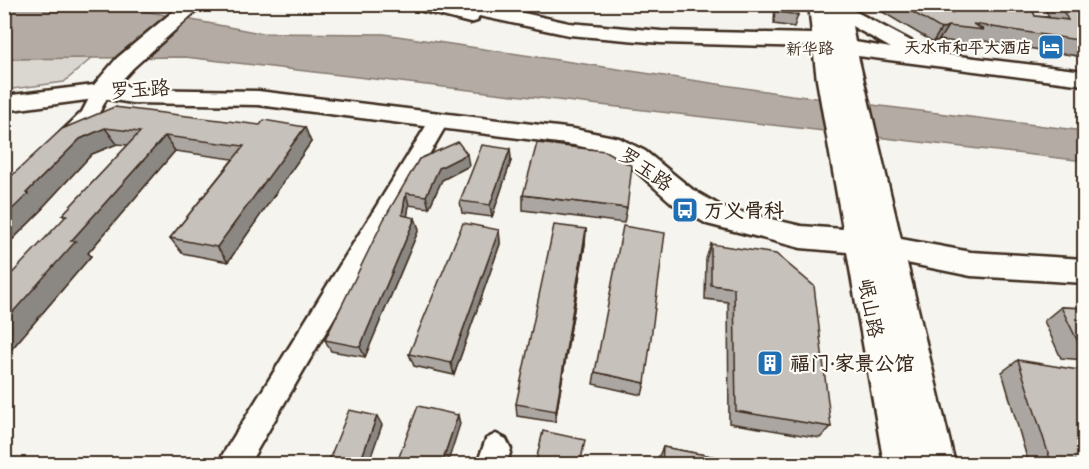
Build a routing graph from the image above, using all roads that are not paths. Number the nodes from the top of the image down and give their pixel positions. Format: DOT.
graph roads {
  1 [pos="418,4"];
  2 [pos="453,4"];
  3 [pos="819,4"];
  4 [pos="839,8"];
  5 [pos="181,10"];
  6 [pos="831,46"];
  7 [pos="924,57"];
  8 [pos="1084,78"];
  9 [pos="101,91"];
  10 [pos="4,104"];
  11 [pos="438,122"];
  12 [pos="48,157"];
  13 [pos="874,245"];
  14 [pos="1084,272"];
  15 [pos="233,465"];
  16 [pos="902,465"];
  17 [pos="936,465"];
  1 -- 6 [label="main road, 新华路"];
  2 -- 6 [label="main road, 新华路"];
  3 -- 6 [label="main road"];
  4 -- 6 [label="main road"];
  4 -- 7 [label="main road"];
  5 -- 9 [label="main road"];
  6 -- 7 [label="main road"];
  6 -- 13 [label="main road, 岷山路"];
  6 -- 13 [label="main road"];
  7 -- 8 [label="main road"];
  9 -- 10 [label="main road"];
  9 -- 11 [label="main road, 罗玉路"];
  9 -- 12 [label="street"];
  9 -- 13 [label="main road, 罗玉路"];
  11 -- 13 [label="main road, 罗玉路"];
  11 -- 15 [label="street"];
  13 -- 14 [label="main road, 罗玉路"];
  13 -- 16 [label="main road, 岷山路"];
  13 -- 17 [label="main road, 岷山路"];
}
